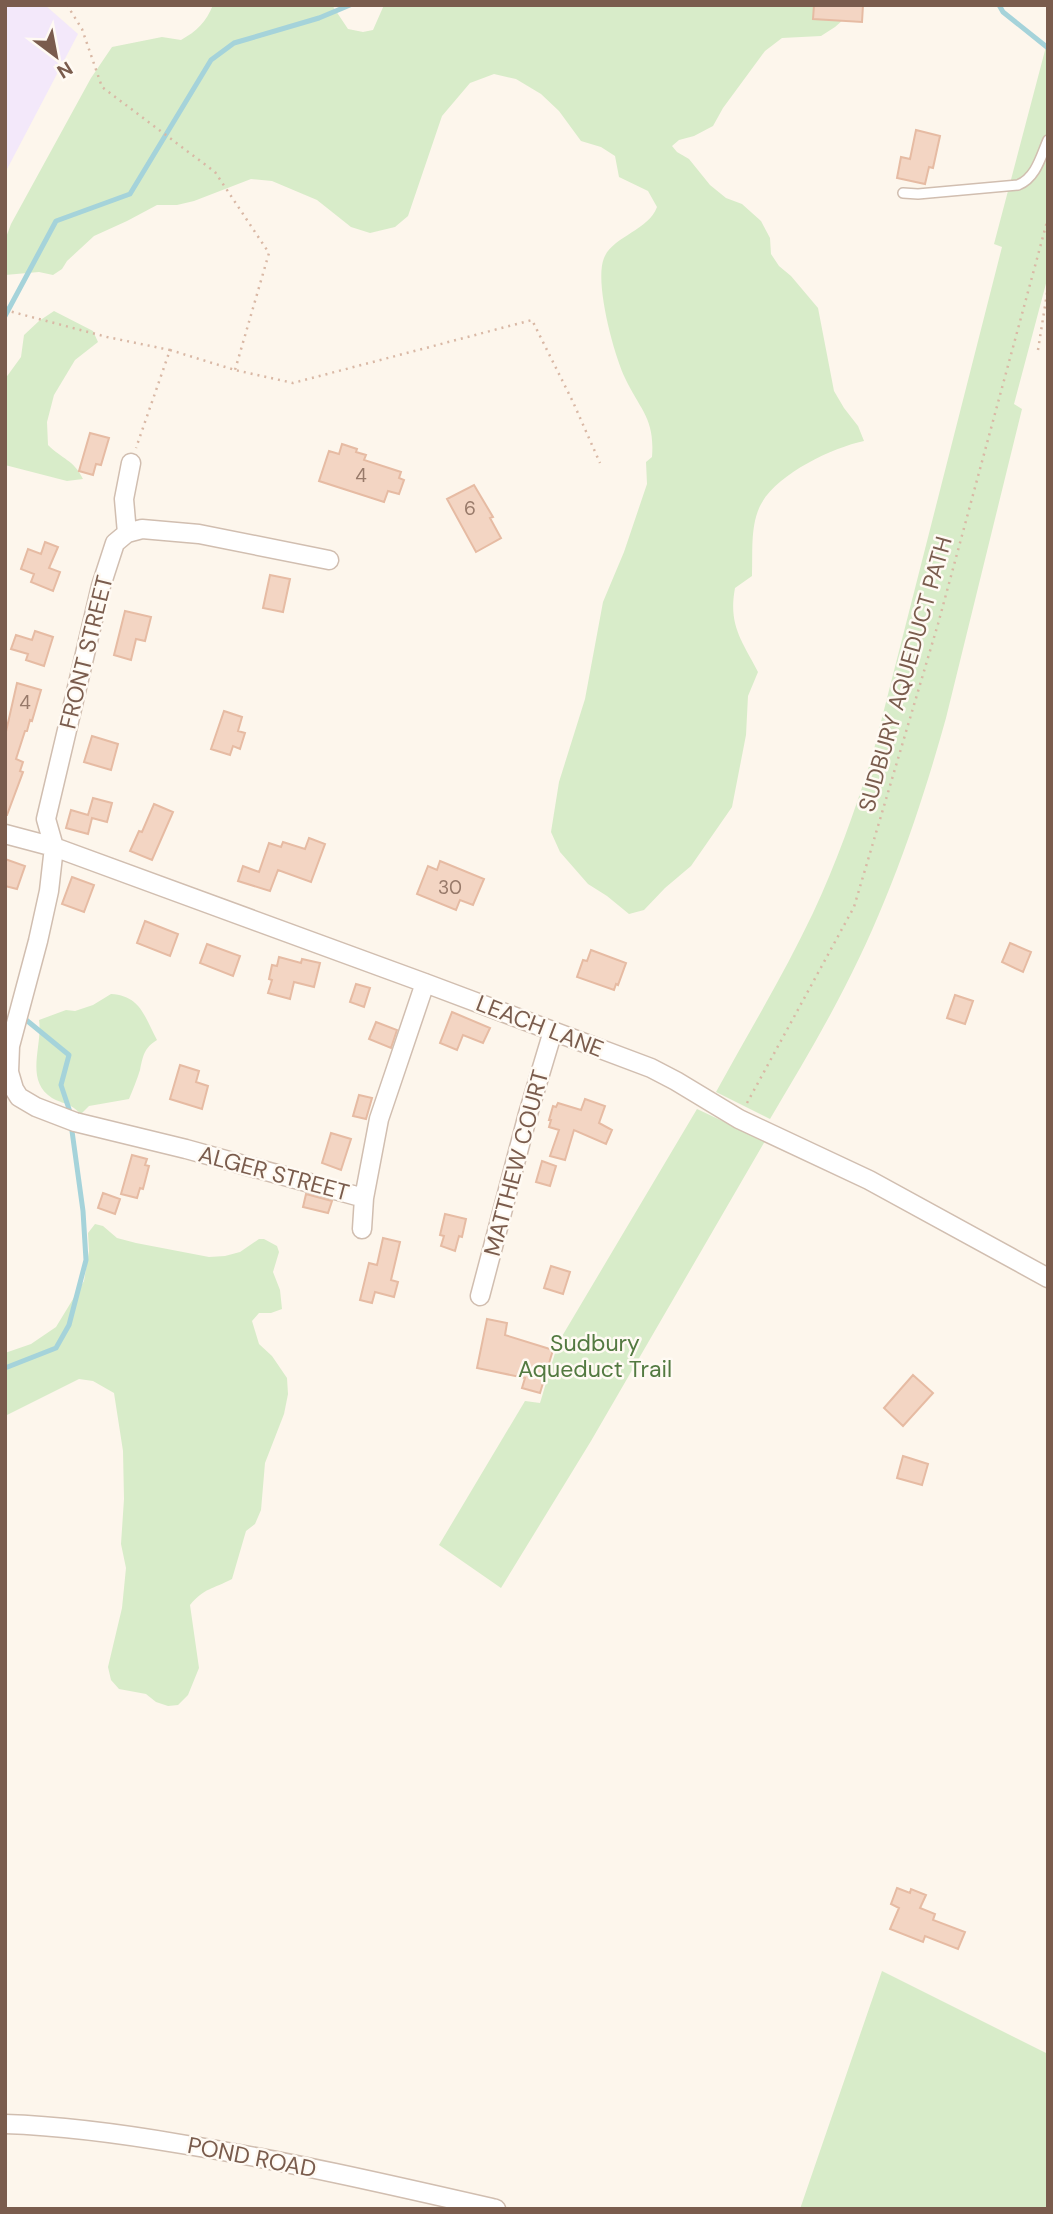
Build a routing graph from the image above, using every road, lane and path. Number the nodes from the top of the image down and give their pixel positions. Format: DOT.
graph roads {
  1 [pos="67,5"];
  2 [pos="1048,140"];
  3 [pos="903,193"];
  4 [pos="1048,218"];
  5 [pos="1048,288"];
  6 [pos="5,310"];
  7 [pos="170,349"];
  8 [pos="1038,350"];
  9 [pos="235,370"];
  10 [pos="131,463"];
  11 [pos="600,463"];
  12 [pos="127,533"];
  13 [pos="329,560"];
  14 [pos="5,834"];
  15 [pos="54,847"];
  16 [pos="425,983"];
  17 [pos="553,1031"];
  18 [pos="14,1089"];
  19 [pos="739,1118"];
  20 [pos="364,1198"];
  21 [pos="362,1229"];
  22 [pos="1048,1278"];
  23 [pos="480,1296"];
  24 [pos="5,2124"];
  25 [pos="496,2209"];
  1 -- 9 [label="path"];
  2 -- 3 [label="lane"];
  4 -- 19 [label="path, SUDBURY AQUEDUCT PATH"];
  5 -- 8 [label="path"];
  6 -- 7 [label="path"];
  7 -- 9 [label="path"];
  7 -- 10 [label="path"];
  9 -- 11 [label="path"];
  10 -- 12 [label="street"];
  12 -- 13 [label="street"];
  12 -- 15 [label="street, FRONT STREET"];
  14 -- 15 [label="street, LEACH LANE"];
  15 -- 16 [label="street, LEACH LANE"];
  15 -- 18 [label="street, FRONT STREET"];
  16 -- 17 [label="street, LEACH LANE"];
  16 -- 20 [label="street, ALGER STREET"];
  17 -- 19 [label="street, LEACH LANE"];
  17 -- 23 [label="street, MATTHEW COURT"];
  18 -- 20 [label="street, ALGER STREET"];
  19 -- 22 [label="street, LEACH LANE"];
  20 -- 21 [label="street"];
  24 -- 25 [label="street, POND ROAD"];
}
